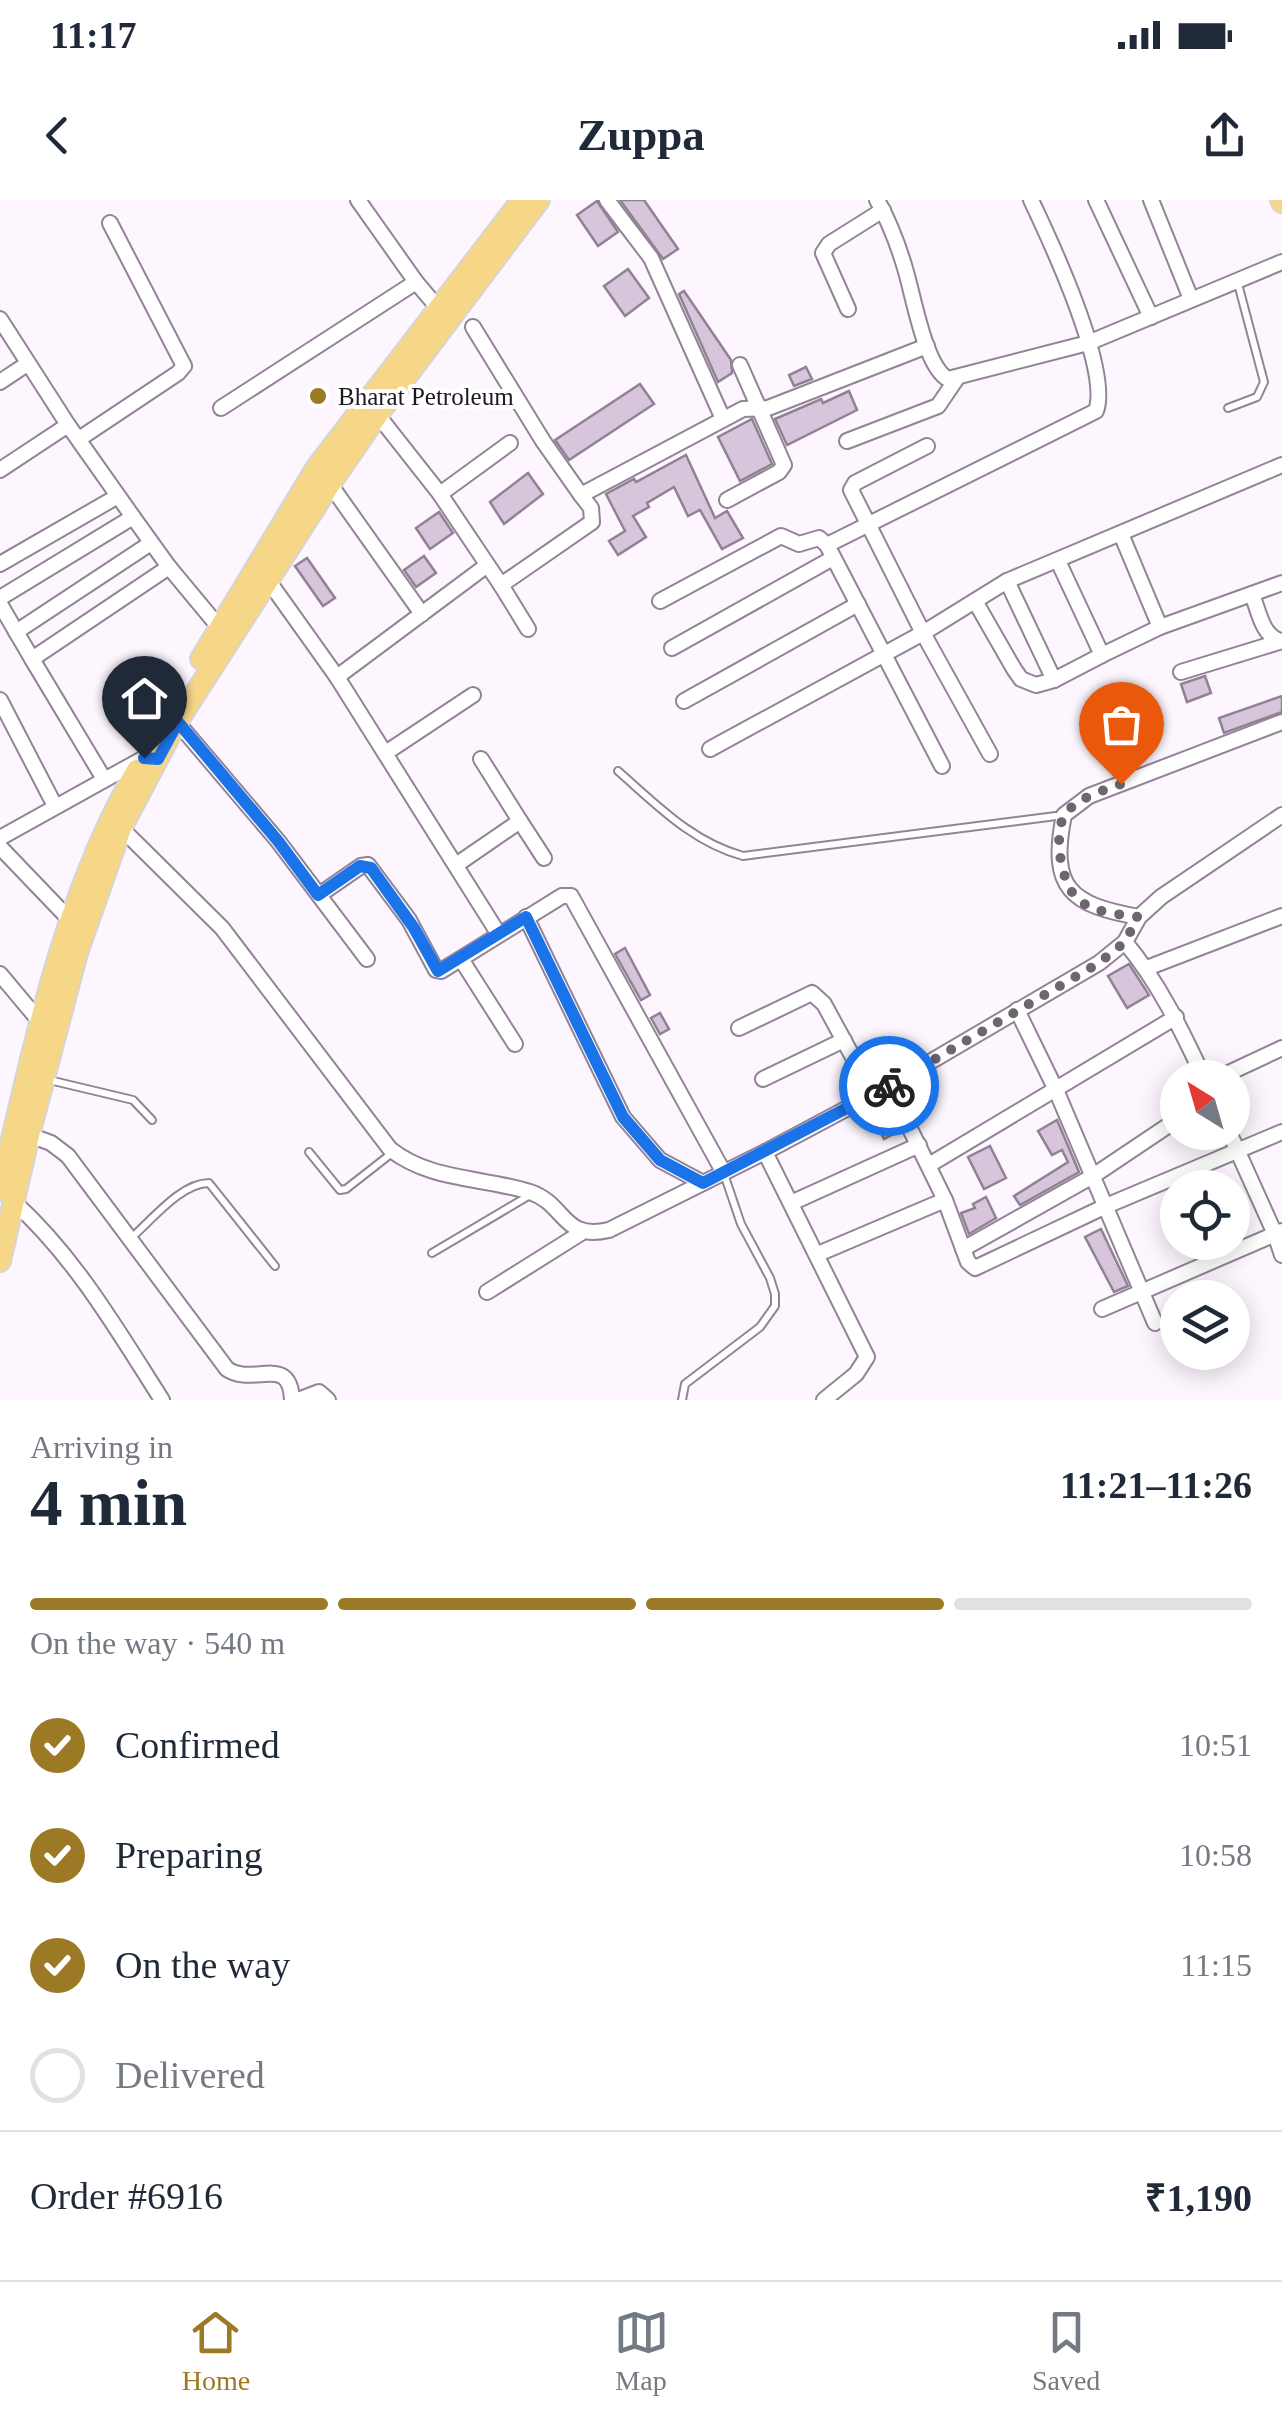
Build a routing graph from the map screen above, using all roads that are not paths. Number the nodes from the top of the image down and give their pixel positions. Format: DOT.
graph roads {
  1 [pos="358,200"];
  2 [pos="522,200"];
  3 [pos="539,200"];
  4 [pos="607,200"];
  5 [pos="1030,200"];
  6 [pos="1096,200"];
  7 [pos="1152,200"];
  8 [pos="880,205"];
  9 [pos="110,223"];
  10 [pos="1282,262"];
  11 [pos="1236,280"];
  12 [pos="416,282"];
  13 [pos="1191,299"];
  14 [pos="848,308"];
  15 [pos="445,316"];
  16 [pos="1152,318"];
  17 [pos="0,319"];
  18 [pos="473,327"];
  19 [pos="1088,343"];
  20 [pos="927,346"];
  21 [pos="27,364"];
  22 [pos="740,365"];
  23 [pos="957,378"];
  24 [pos="0,382"];
  25 [pos="372,407"];
  26 [pos="757,407"];
  27 [pos="221,408"];
  28 [pos="1228,408"];
  29 [pos="723,419"];
  30 [pos="68,425"];
  31 [pos="79,439"];
  32 [pos="847,440"];
  33 [pos="510,443"];
  34 [pos="927,446"];
  35 [pos="1282,465"];
  36 [pos="0,470"];
  37 [pos="324,476"];
  38 [pos="440,494"];
  39 [pos="581,495"];
  40 [pos="118,496"];
  41 [pos="727,500"];
  42 [pos="133,517"];
  43 [pos="868,525"];
  44 [pos="1121,534"];
  45 [pos="151,543"];
  46 [pos="830,552"];
  47 [pos="1058,562"];
  48 [pos="0,564"];
  49 [pos="486,566"];
  50 [pos="169,567"];
  51 [pos="263,574"];
  52 [pos="1008,582"];
  53 [pos="1282,583"];
  54 [pos="501,586"];
  55 [pos="1252,594"];
  56 [pos="0,601"];
  57 [pos="660,601"];
  58 [pos="974,601"];
  59 [pos="858,604"];
  60 [pos="422,614"];
  61 [pos="1160,627"];
  62 [pos="528,629"];
  63 [pos="16,632"];
  64 [pos="923,633"];
  65 [pos="224,635"];
  66 [pos="1280,642"];
  67 [pos="672,648"];
  68 [pos="882,654"];
  69 [pos="1102,655"];
  70 [pos="32,659"];
  71 [pos="1181,672"];
  72 [pos="337,677"];
  73 [pos="1054,680"];
  74 [pos="473,695"];
  75 [pos="0,700"];
  76 [pos="684,701"];
  77 [pos="178,722"];
  78 [pos="1282,722"];
  79 [pos="710,750"];
  80 [pos="387,752"];
  81 [pos="990,754"];
  82 [pos="151,759"];
  83 [pos="481,759"];
  84 [pos="942,766"];
  85 [pos="618,771"];
  86 [pos="104,778"];
  87 [pos="54,806"];
  88 [pos="1064,815"];
  89 [pos="1282,815"];
  90 [pos="520,820"];
  91 [pos="121,828"];
  92 [pos="0,838"];
  93 [pos="0,847"];
  94 [pos="544,858"];
  95 [pos="456,865"];
  96 [pos="318,895"];
  97 [pos="1282,916"];
  98 [pos="526,917"];
  99 [pos="1138,917"];
  100 [pos="70,921"];
  101 [pos="498,933"];
  102 [pos="1125,942"];
  103 [pos="367,959"];
  104 [pos="461,959"];
  105 [pos="1147,968"];
  106 [pos="0,974"];
  107 [pos="1016,1010"];
  108 [pos="1176,1017"];
  109 [pos="41,1023"];
  110 [pos="739,1028"];
  111 [pos="844,1040"];
  112 [pos="514,1044"];
  113 [pos="1282,1048"];
  114 [pos="1196,1060"];
  115 [pos="1250,1063"];
  116 [pos="44,1079"];
  117 [pos="763,1079"];
  118 [pos="889,1086"];
  119 [pos="1056,1090"];
  120 [pos="874,1094"];
  121 [pos="152,1120"];
  122 [pos="1160,1131"];
  123 [pos="1282,1132"];
  124 [pos="28,1135"];
  125 [pos="919,1145"];
  126 [pos="1237,1150"];
  127 [pos="308,1152"];
  128 [pos="394,1152"];
  129 [pos="766,1152"];
  130 [pos="1238,1153"];
  131 [pos="929,1165"];
  132 [pos="724,1173"];
  133 [pos="1094,1176"];
  134 [pos="703,1183"];
  135 [pos="534,1193"];
  136 [pos="7,1196"];
  137 [pos="945,1200"];
  138 [pos="791,1203"];
  139 [pos="1106,1206"];
  140 [pos="1279,1232"];
  141 [pos="581,1233"];
  142 [pos="130,1239"];
  143 [pos="963,1248"];
  144 [pos="432,1253"];
  145 [pos="818,1254"];
  146 [pos="1282,1255"];
  147 [pos="0,1261"];
  148 [pos="274,1266"];
  149 [pos="1142,1290"];
  150 [pos="487,1292"];
  151 [pos="1102,1309"];
  152 [pos="1156,1323"];
  153 [pos="162,1400"];
  154 [pos="295,1400"];
  155 [pos="328,1400"];
  156 [pos="682,1400"];
  157 [pos="824,1400"];
  1 -- 12 [label="street"];
  2 -- 15 [label="main road"];
  3 -- 15 [label="main road"];
  4 -- 29 [label="street"];
  5 -- 19 [label="street"];
  6 -- 16 [label="street"];
  7 -- 13 [label="street"];
  8 -- 14 [label="street"];
  8 -- 20 [label="street"];
  9 -- 31 [label="street"];
  10 -- 11 [label="street"];
  11 -- 13 [label="street"];
  11 -- 28 [label="lane"];
  12 -- 15 [label="street"];
  12 -- 27 [label="street"];
  13 -- 16 [label="street"];
  15 -- 25 [label="main road"];
  16 -- 19 [label="street"];
  17 -- 21 [label="street"];
  18 -- 39 [label="street"];
  19 -- 23 [label="street"];
  19 -- 43 [label="street"];
  20 -- 23 [label="street"];
  20 -- 26 [label="street"];
  21 -- 24 [label="street"];
  21 -- 30 [label="street"];
  22 -- 26 [label="street"];
  23 -- 32 [label="street"];
  25 -- 37 [label="main road"];
  25 -- 38 [label="street"];
  26 -- 29 [label="street"];
  26 -- 41 [label="street"];
  29 -- 39 [label="street"];
  30 -- 31 [label="street"];
  30 -- 36 [label="street"];
  31 -- 40 [label="street"];
  33 -- 38 [label="street"];
  34 -- 43 [label="street"];
  35 -- 44 [label="street"];
  37 -- 51 [label="main road"];
  37 -- 60 [label="street"];
  38 -- 49 [label="street"];
  39 -- 54 [label="street"];
  40 -- 42 [label="street"];
  40 -- 48 [label="street"];
  42 -- 45 [label="street"];
  42 -- 56 [label="street"];
  43 -- 46 [label="street"];
  43 -- 64 [label="street"];
  44 -- 47 [label="street"];
  44 -- 61 [label="street"];
  45 -- 50 [label="street"];
  45 -- 63 [label="street"];
  46 -- 57 [label="street"];
  46 -- 59 [label="street"];
  46 -- 67 [label="street"];
  47 -- 52 [label="street"];
  47 -- 69 [label="street"];
  49 -- 54 [label="street"];
  49 -- 60 [label="street"];
  50 -- 65 [label="street"];
  50 -- 70 [label="street"];
  51 -- 65 [label="main road"];
  51 -- 72 [label="street"];
  52 -- 58 [label="street"];
  52 -- 73 [label="street"];
  53 -- 55 [label="street"];
  54 -- 62 [label="street"];
  55 -- 61 [label="street"];
  55 -- 66 [label="street"];
  56 -- 63 [label="street"];
  58 -- 64 [label="street"];
  58 -- 73 [label="street"];
  59 -- 68 [label="street"];
  59 -- 76 [label="street"];
  60 -- 72 [label="street"];
  61 -- 69 [label="street"];
  63 -- 70 [label="street"];
  64 -- 68 [label="street"];
  64 -- 81 [label="street"];
  65 -- 77 [label="main road"];
  65 -- 82 [label="main road"];
  66 -- 71 [label="street"];
  68 -- 79 [label="street"];
  68 -- 84 [label="street"];
  69 -- 73 [label="street"];
  70 -- 86 [label="street"];
  72 -- 80 [label="street"];
  74 -- 80 [label="street"];
  75 -- 87 [label="street"];
  77 -- 82 [label="main road"];
  77 -- 96 [label="street"];
  78 -- 88 [label="street"];
  80 -- 95 [label="street"];
  82 -- 86 [label="street"];
  82 -- 91 [label="main road"];
  82 -- 100 [label="main road"];
  83 -- 90 [label="street"];
  85 -- 88 [label="lane"];
  86 -- 87 [label="street"];
  87 -- 92 [label="street"];
  88 -- 99 [label="street"];
  89 -- 99 [label="street"];
  90 -- 94 [label="street"];
  90 -- 95 [label="street"];
  91 -- 116 [label="main road"];
  91 -- 128 [label="street"];
  93 -- 100 [label="street"];
  95 -- 101 [label="street"];
  96 -- 103 [label="street"];
  96 -- 104 [label="street"];
  97 -- 105 [label="street"];
  98 -- 101 [label="street"];
  98 -- 132 [label="street"];
  98 -- 134 [label="street"];
  99 -- 102 [label="street"];
  100 -- 109 [label="main road"];
  101 -- 104 [label="street"];
  102 -- 105 [label="street"];
  102 -- 107 [label="street"];
  104 -- 112 [label="street"];
  105 -- 108 [label="street"];
  106 -- 109 [label="street"];
  107 -- 118 [label="street"];
  107 -- 119 [label="street"];
  108 -- 114 [label="street"];
  108 -- 119 [label="street"];
  109 -- 136 [label="main road"];
  110 -- 111 [label="street"];
  111 -- 117 [label="street"];
  111 -- 120 [label="street"];
  113 -- 115 [label="street"];
  116 -- 121 [label="lane"];
  116 -- 124 [label="main road"];
  118 -- 120 [label="street"];
  118 -- 125 [label="street"];
  119 -- 131 [label="street"];
  119 -- 133 [label="street"];
  120 -- 129 [label="street"];
  122 -- 133 [label="street"];
  123 -- 130 [label="street"];
  124 -- 136 [label="main road"];
  124 -- 142 [label="street"];
  125 -- 131 [label="street"];
  125 -- 138 [label="street"];
  126 -- 130 [label="street"];
  127 -- 128 [label="lane"];
  128 -- 135 [label="street"];
  129 -- 132 [label="street"];
  129 -- 138 [label="street"];
  130 -- 139 [label="street"];
  130 -- 140 [label="street"];
  131 -- 137 [label="street"];
  132 -- 134 [label="street"];
  132 -- 156 [label="lane"];
  133 -- 139 [label="street"];
  133 -- 143 [label="street"];
  134 -- 141 [label="street"];
  135 -- 141 [label="street"];
  135 -- 144 [label="lane"];
  136 -- 147 [label="main road"];
  136 -- 153 [label="street"];
  137 -- 143 [label="street"];
  137 -- 145 [label="street"];
  138 -- 145 [label="street"];
  139 -- 143 [label="street"];
  139 -- 149 [label="street"];
  140 -- 146 [label="street"];
  140 -- 149 [label="street"];
  141 -- 150 [label="street"];
  142 -- 148 [label="lane"];
  142 -- 154 [label="street"];
  145 -- 157 [label="street"];
  149 -- 151 [label="street"];
  149 -- 152 [label="street"];
  154 -- 155 [label="street"];
}
